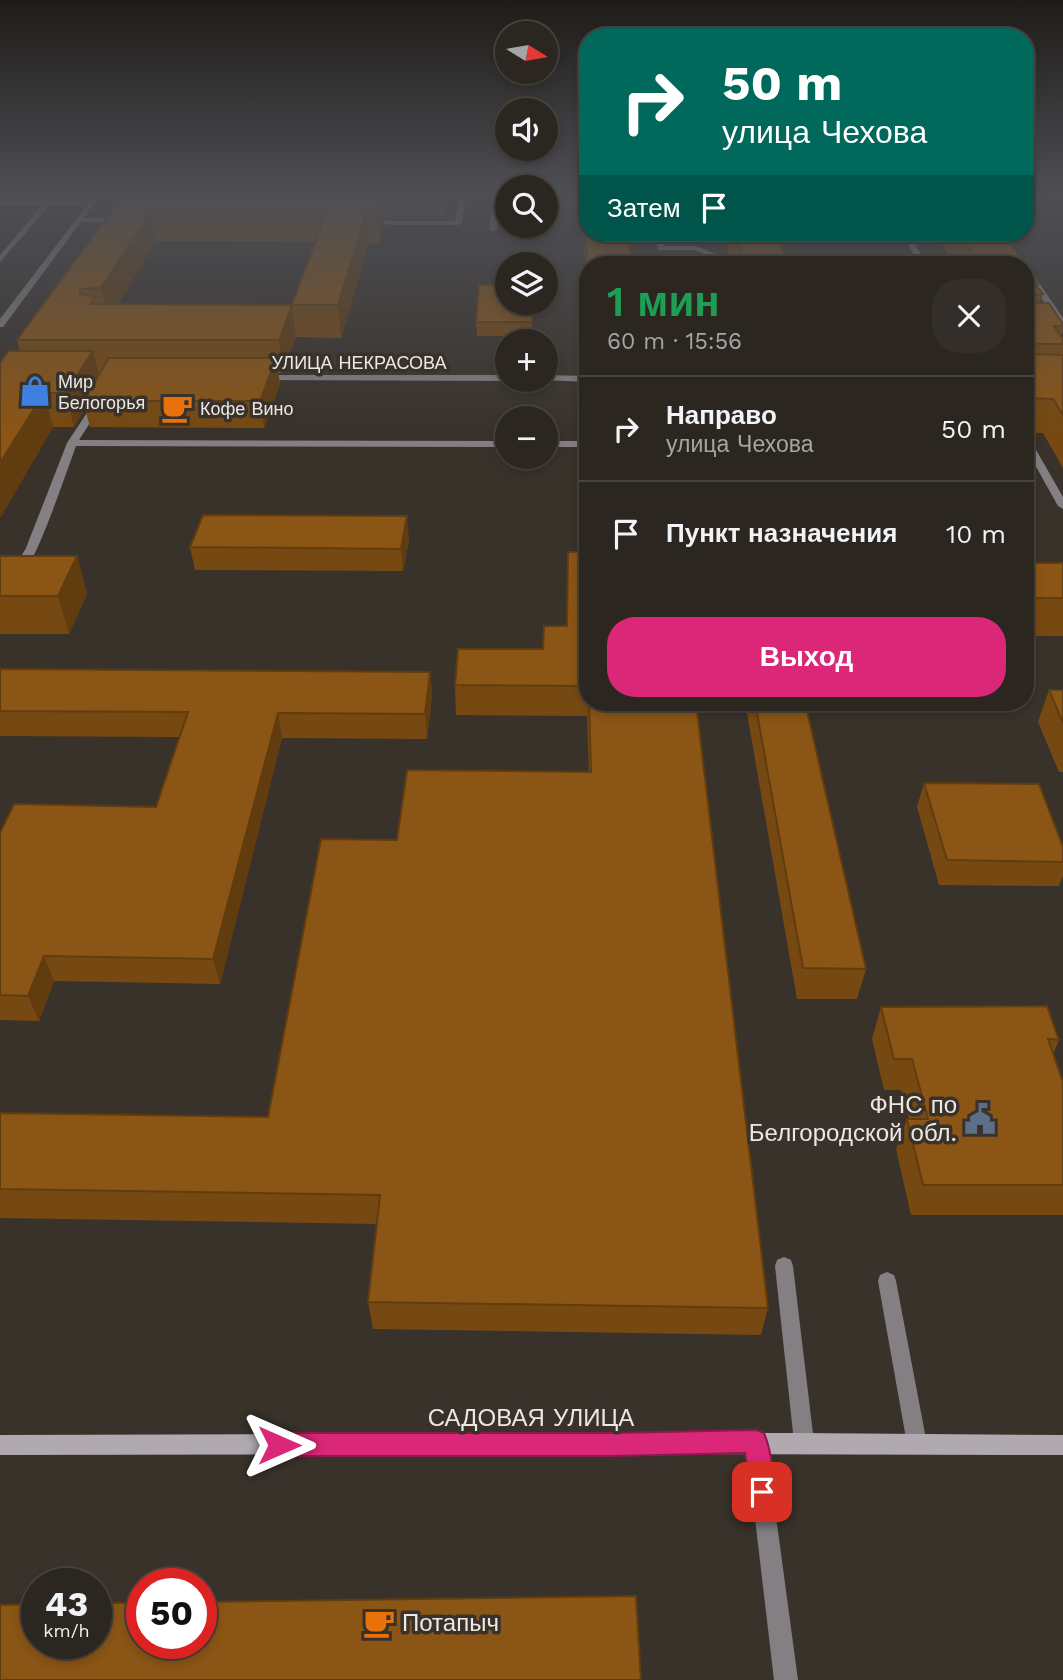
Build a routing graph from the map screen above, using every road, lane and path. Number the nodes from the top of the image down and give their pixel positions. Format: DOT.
graph roads {
  1 [pos="39,273"];
  2 [pos="1034,282"];
  3 [pos="1063,324"];
  4 [pos="0,325"];
  5 [pos="1051,331"];
  6 [pos="1063,331"];
  7 [pos="245,377"];
  8 [pos="495,378"];
  9 [pos="558,378"];
  10 [pos="579,379"];
  11 [pos="101,397"];
  12 [pos="72,443"];
  13 [pos="495,444"];
  14 [pos="558,444"];
  15 [pos="579,444"];
  16 [pos="1034,457"];
  17 [pos="1063,506"];
  18 [pos="0,573"];
  19 [pos="784,1266"];
  20 [pos="887,1281"];
  21 [pos="756,1441"];
  22 [pos="804,1442"];
  23 [pos="917,1444"];
  24 [pos="0,1445"];
  25 [pos="1063,1445"];
  26 [pos="786,1680"];
  1 -- 4 [label="street"];
  2 -- 3 [label="street"];
  5 -- 6 [label="street"];
  7 -- 8 [label="street, УЛИЦА НЕКРАСОВА"];
  9 -- 10 [label="street"];
  11 -- 12 [label="street"];
  12 -- 13 [label="street"];
  12 -- 18 [label="street"];
  14 -- 15 [label="street"];
  16 -- 17 [label="street"];
  19 -- 22 [label="street"];
  20 -- 23 [label="street"];
  21 -- 22 [label="main road, САДОВАЯ УЛИЦА"];
  21 -- 24 [label="main road, САДОВАЯ УЛИЦА"];
  21 -- 26 [label="street"];
  22 -- 23 [label="main road, САДОВАЯ УЛИЦА"];
  23 -- 25 [label="main road, САДОВАЯ УЛИЦА"];
}
